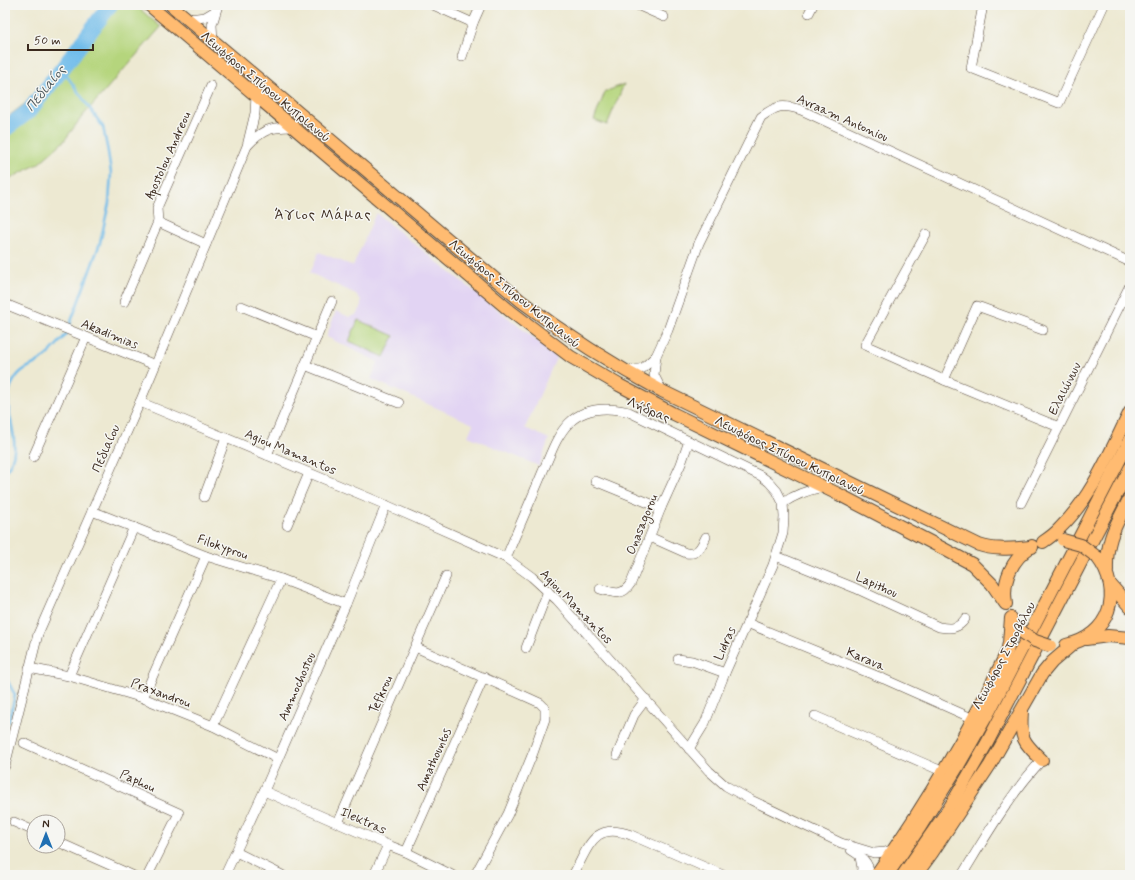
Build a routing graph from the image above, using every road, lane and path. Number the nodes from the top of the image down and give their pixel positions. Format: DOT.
graph roads {
  1 [pos="149,5"];
  2 [pos="433,5"];
  3 [pos="481,5"];
  4 [pos="637,5"];
  5 [pos="983,5"];
  6 [pos="1104,5"];
  7 [pos="174,8"];
  8 [pos="217,8"];
  9 [pos="664,17"];
  10 [pos="189,19"];
  11 [pos="473,23"];
  12 [pos="213,41"];
  13 [pos="462,57"];
  14 [pos="211,86"];
  15 [pos="256,96"];
  16 [pos="292,127"];
  17 [pos="247,146"];
  18 [pos="158,222"];
  19 [pos="926,234"];
  20 [pos="206,244"];
  21 [pos="1130,262"];
  22 [pos="1130,285"];
  23 [pos="332,301"];
  24 [pos="124,302"];
  25 [pos="5,304"];
  26 [pos="241,306"];
  27 [pos="1043,330"];
  28 [pos="86,337"];
  29 [pos="317,337"];
  30 [pos="656,356"];
  31 [pos="155,365"];
  32 [pos="305,365"];
  33 [pos="626,372"];
  34 [pos="944,380"];
  35 [pos="662,391"];
  36 [pos="140,402"];
  37 [pos="399,403"];
  38 [pos="1130,412"];
  39 [pos="1059,427"];
  40 [pos="226,438"];
  41 [pos="1130,440"];
  42 [pos="689,441"];
  43 [pos="267,455"];
  44 [pos="34,457"];
  45 [pos="1130,468"];
  46 [pos="309,473"];
  47 [pos="595,481"];
  48 [pos="823,487"];
  49 [pos="204,497"];
  50 [pos="1130,497"];
  51 [pos="783,503"];
  52 [pos="1021,503"];
  53 [pos="386,505"];
  54 [pos="661,508"];
  55 [pos="92,511"];
  56 [pos="287,525"];
  57 [pos="134,527"];
  58 [pos="650,537"];
  59 [pos="706,537"];
  60 [pos="1038,544"];
  61 [pos="206,556"];
  62 [pos="776,556"];
  63 [pos="506,558"];
  64 [pos="446,576"];
  65 [pos="281,579"];
  66 [pos="1109,579"];
  67 [pos="600,589"];
  68 [pos="548,591"];
  69 [pos="1005,603"];
  70 [pos="346,604"];
  71 [pos="1130,607"];
  72 [pos="965,618"];
  73 [pos="1011,618"];
  74 [pos="747,623"];
  75 [pos="1130,638"];
  76 [pos="1078,642"];
  77 [pos="415,647"];
  78 [pos="526,648"];
  79 [pos="678,659"];
  80 [pos="29,668"];
  81 [pos="725,673"];
  82 [pos="69,676"];
  83 [pos="484,678"];
  84 [pos="143,698"];
  85 [pos="646,699"];
  86 [pos="1023,706"];
  87 [pos="815,716"];
  88 [pos="974,719"];
  89 [pos="213,726"];
  90 [pos="24,744"];
  91 [pos="689,749"];
  92 [pos="617,755"];
  93 [pos="278,759"];
  94 [pos="1042,760"];
  95 [pos="5,766"];
  96 [pos="944,772"];
  97 [pos="264,791"];
  98 [pos="14,822"];
  99 [pos="338,823"];
  100 [pos="26,827"];
  101 [pos="842,843"];
  102 [pos="388,845"];
  103 [pos="66,846"];
  104 [pos="894,848"];
  105 [pos="236,852"];
  106 [pos="406,852"];
  107 [pos="860,856"];
  108 [pos="447,874"];
  109 [pos="132,875"];
  110 [pos="148,875"];
  111 [pos="225,875"];
  112 [pos="282,875"];
  113 [pos="374,875"];
  114 [pos="475,875"];
  115 [pos="573,875"];
  116 [pos="723,875"];
  117 [pos="861,875"];
  118 [pos="870,875"];
  119 [pos="876,875"];
  120 [pos="887,875"];
  121 [pos="903,875"];
  122 [pos="916,875"];
  123 [pos="962,875"];
  1 -- 15 [label="main road, Λεωφόρος Σπύρου Κυπριανού"];
  2 -- 11 [label="street"];
  3 -- 11 [label="street"];
  4 -- 9 [label="street"];
  5 -- 6 [label="street"];
  7 -- 10 [label="main road, Λεωφόρος Σπύρου Κυπριανού"];
  8 -- 10 [label="street"];
  8 -- 12 [label="street"];
  10 -- 12 [label="main road, Λεωφόρος Σπύρου Κυπριανού"];
  11 -- 13 [label="street"];
  12 -- 33 [label="main road, Λεωφόρος Σπύρου Κυπριανού"];
  14 -- 18 [label="street, Apostolou Andreou"];
  15 -- 16 [label="main road, Λεωφόρος Σπύρου Κυπριανού"];
  15 -- 17 [label="street"];
  16 -- 17 [label="street"];
  16 -- 48 [label="main road, Λεωφόρος Σπύρου Κυπριανού"];
  17 -- 20 [label="street, Πεδιαίου"];
  18 -- 20 [label="street"];
  18 -- 24 [label="street, Apostolou Andreou"];
  19 -- 34 [label="street"];
  20 -- 31 [label="street, Πεδιαίου"];
  21 -- 30 [label="street, Avraam Antoniou"];
  22 -- 39 [label="street, Ελαιώνων"];
  23 -- 29 [label="street"];
  25 -- 28 [label="street, Akadimias"];
  26 -- 29 [label="street"];
  27 -- 34 [label="street"];
  28 -- 31 [label="street, Akadimias"];
  28 -- 44 [label="street"];
  29 -- 32 [label="street"];
  30 -- 33 [label="street"];
  30 -- 35 [label="street"];
  31 -- 36 [label="street, Πεδιαίου"];
  32 -- 37 [label="street"];
  32 -- 43 [label="street"];
  33 -- 35 [label="main road, Λεωφόρος Σπύρου Κυπριανού"];
  34 -- 39 [label="street"];
  35 -- 60 [label="main road, Λεωφόρος Σπύρου Κυπριανού"];
  36 -- 40 [label="street, Agiou Mamantos"];
  36 -- 55 [label="street, Πεδιαίου"];
  38 -- 60 [label="main road"];
  39 -- 52 [label="street, Ελαιώνων"];
  40 -- 43 [label="street, Agiou Mamantos"];
  40 -- 49 [label="street"];
  41 -- 120 [label="main road, Λεωφόρος Στροβόλου"];
  42 -- 51 [label="street, Λήδρας"];
  42 -- 54 [label="street, Onasagorou"];
  42 -- 63 [label="street, Λήδρας"];
  43 -- 46 [label="street, Agiou Mamantos"];
  45 -- 121 [label="main road, Λεωφόρος Στροβόλου"];
  46 -- 53 [label="street, Agiou Mamantos"];
  46 -- 56 [label="street"];
  47 -- 54 [label="street"];
  48 -- 51 [label="street"];
  48 -- 69 [label="main road, Λεωφόρος Σπύρου Κυπριανού"];
  50 -- 66 [label="main road"];
  51 -- 62 [label="street, Lidras"];
  53 -- 63 [label="street, Agiou Mamantos"];
  53 -- 70 [label="street, Ammochostou"];
  54 -- 58 [label="street, Onasagorou"];
  55 -- 57 [label="street, Filokyprou"];
  55 -- 80 [label="street, Πεδιαίου"];
  57 -- 61 [label="street, Filokyprou"];
  57 -- 82 [label="street"];
  58 -- 59 [label="street"];
  58 -- 67 [label="street, Onasagorou"];
  60 -- 66 [label="main road, bridge"];
  60 -- 69 [label="main road"];
  61 -- 65 [label="street, Filokyprou"];
  61 -- 84 [label="street"];
  62 -- 72 [label="street, Lapithou"];
  62 -- 74 [label="street, Lidras"];
  63 -- 68 [label="street, Agiou Mamantos"];
  64 -- 77 [label="street, Tefkrou"];
  65 -- 70 [label="street, Filokyprou"];
  65 -- 89 [label="street"];
  66 -- 71 [label="main road"];
  66 -- 76 [label="main road"];
  68 -- 78 [label="street"];
  68 -- 85 [label="street, Agiou Mamantos"];
  69 -- 73 [label="main road"];
  70 -- 93 [label="street, Ammochostou"];
  73 -- 76 [label="main road, bridge"];
  73 -- 88 [label="main road"];
  74 -- 81 [label="street, Lidras"];
  74 -- 88 [label="street, Karava"];
  75 -- 76 [label="main road"];
  76 -- 86 [label="main road"];
  77 -- 83 [label="street"];
  77 -- 99 [label="street, Tefkrou"];
  79 -- 81 [label="street"];
  80 -- 82 [label="street, Praxandrou"];
  80 -- 95 [label="street, Πεδιαίου"];
  81 -- 91 [label="street, Lidras"];
  82 -- 84 [label="street, Praxandrou"];
  83 -- 106 [label="street, Amathountos"];
  83 -- 114 [label="street"];
  84 -- 89 [label="street, Praxandrou"];
  85 -- 91 [label="street, Agiou Mamantos"];
  85 -- 92 [label="street"];
  86 -- 94 [label="main road"];
  86 -- 122 [label="main road"];
  87 -- 96 [label="street"];
  88 -- 96 [label="main road"];
  89 -- 93 [label="street, Praxandrou"];
  90 -- 110 [label="street, Paphou"];
  91 -- 101 [label="street, Agiou Mamantos"];
  93 -- 97 [label="street, Ammochostou"];
  94 -- 123 [label="street"];
  96 -- 104 [label="main road"];
  97 -- 99 [label="street, Ilektras"];
  97 -- 105 [label="street, Ammochostou"];
  98 -- 100 [label="street"];
  99 -- 102 [label="street, Ilektras"];
  101 -- 104 [label="street, Agiou Mamantos"];
  101 -- 107 [label="street, Agiou Mamantos"];
  102 -- 106 [label="street, Ilektras"];
  102 -- 113 [label="street"];
  103 -- 109 [label="street"];
  104 -- 119 [label="main road"];
  105 -- 111 [label="street, Ammochostou"];
  105 -- 112 [label="street"];
  106 -- 108 [label="street, Ilektras"];
  107 -- 117 [label="street"];
  107 -- 118 [label="street, Agiou Mamantos"];
  115 -- 116 [label="street"];
}
